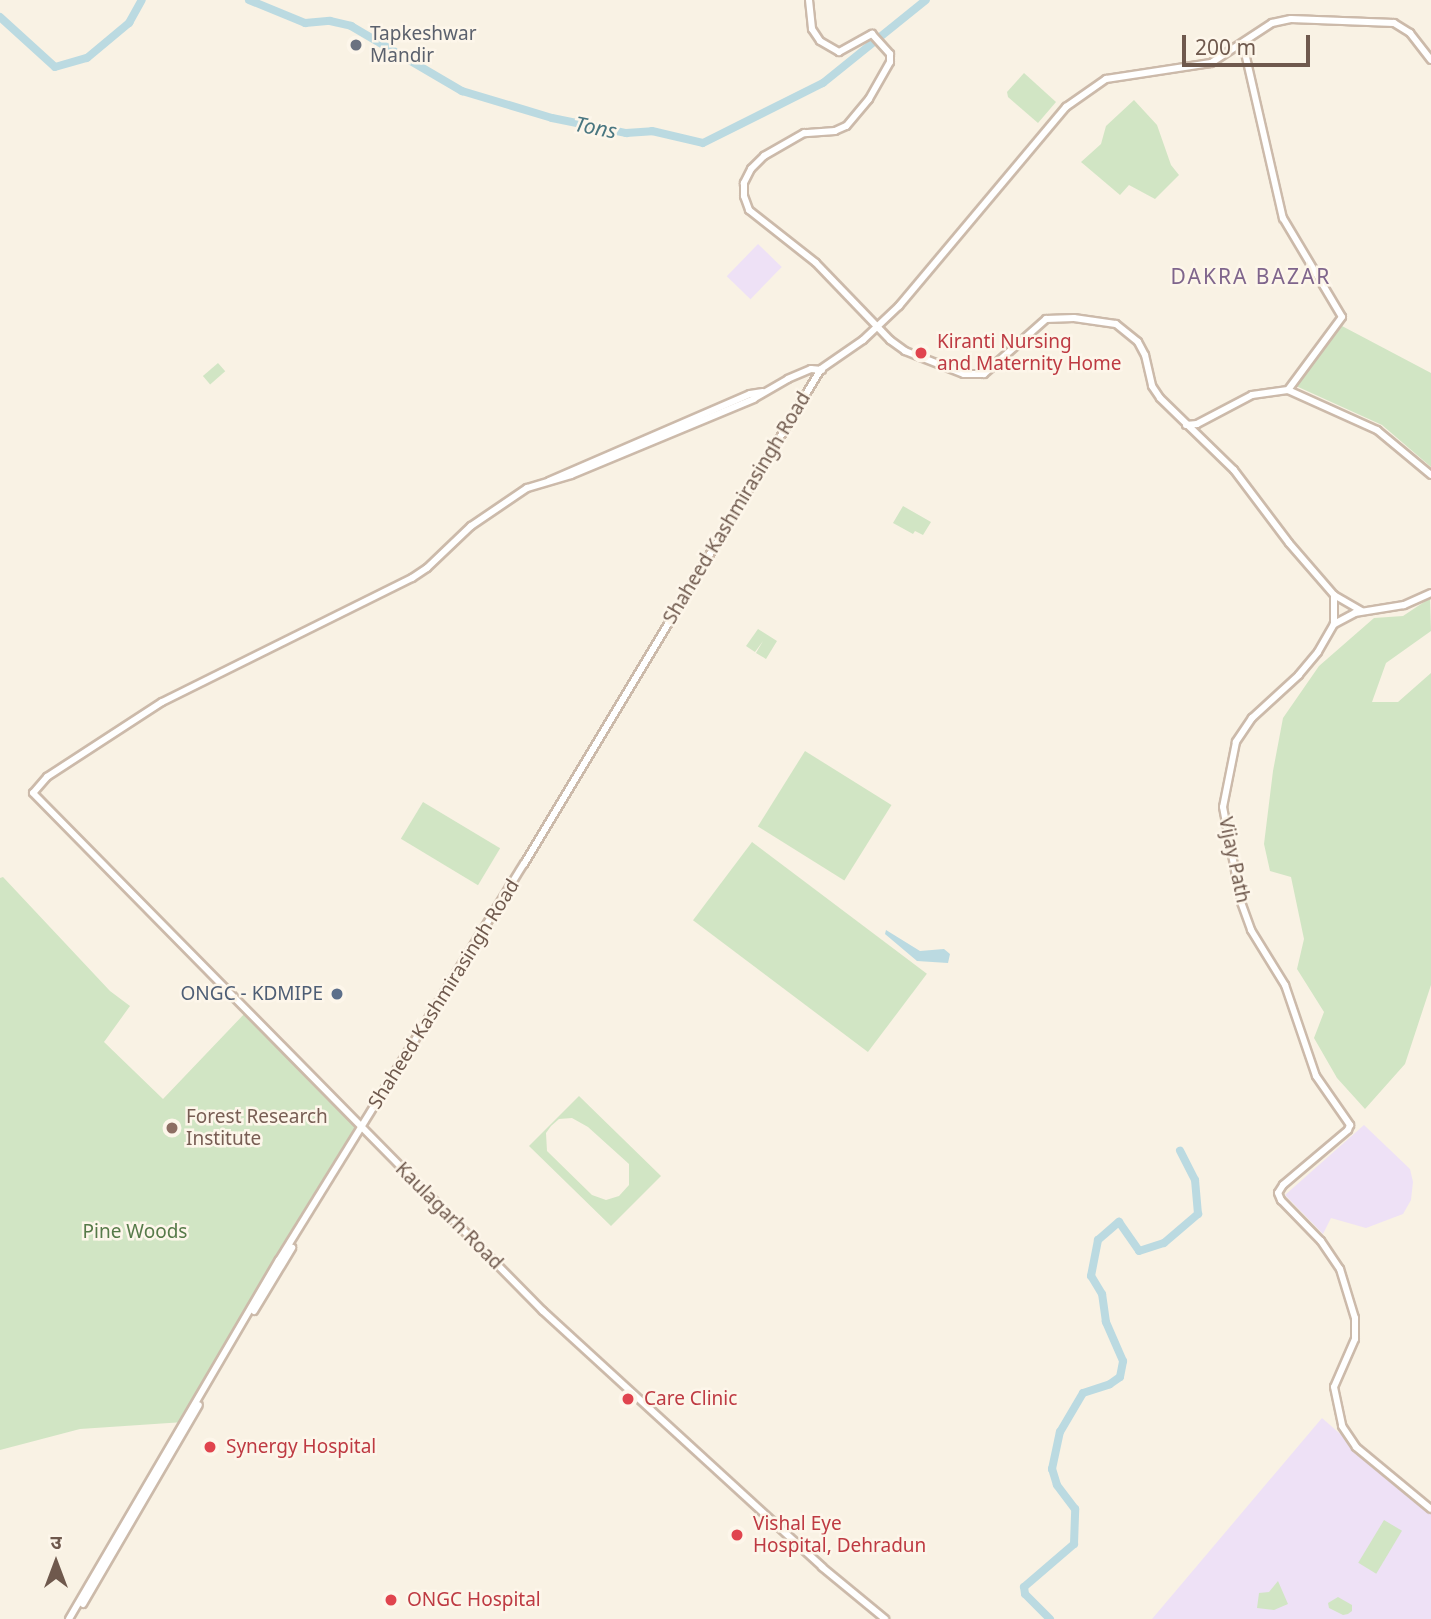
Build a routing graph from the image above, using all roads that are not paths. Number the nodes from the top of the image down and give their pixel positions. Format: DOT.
graph roads {
  1 [pos="809,0"];
  2 [pos="1243,44"];
  3 [pos="1431,60"];
  4 [pos="877,327"];
  5 [pos="823,368"];
  6 [pos="1288,390"];
  7 [pos="1186,425"];
  8 [pos="1431,475"];
  9 [pos="1431,593"];
  10 [pos="1334,595"];
  11 [pos="1363,612"];
  12 [pos="1334,624"];
  13 [pos="363,1129"];
  14 [pos="1431,1509"];
  15 [pos="71,1619"];
  16 [pos="885,1619"];
  1 -- 4 [label="street"];
  2 -- 3 [label="street"];
  2 -- 4 [label="street"];
  2 -- 6 [label="street"];
  4 -- 5 [label="street"];
  4 -- 7 [label="street"];
  5 -- 13 [label="street, Shaheed Kashmirasingh Road"];
  5 -- 13 [label="street, Kaulagarh Road"];
  6 -- 7 [label="street"];
  6 -- 8 [label="street"];
  7 -- 10 [label="street"];
  9 -- 11 [label="street"];
  10 -- 11 [label="street"];
  10 -- 12 [label="street"];
  11 -- 12 [label="street"];
  12 -- 14 [label="street, Vijay Path"];
  13 -- 15 [label="street, Shaheed Kashmirasingh Road"];
  13 -- 16 [label="street, Kaulagarh Road"];
}
